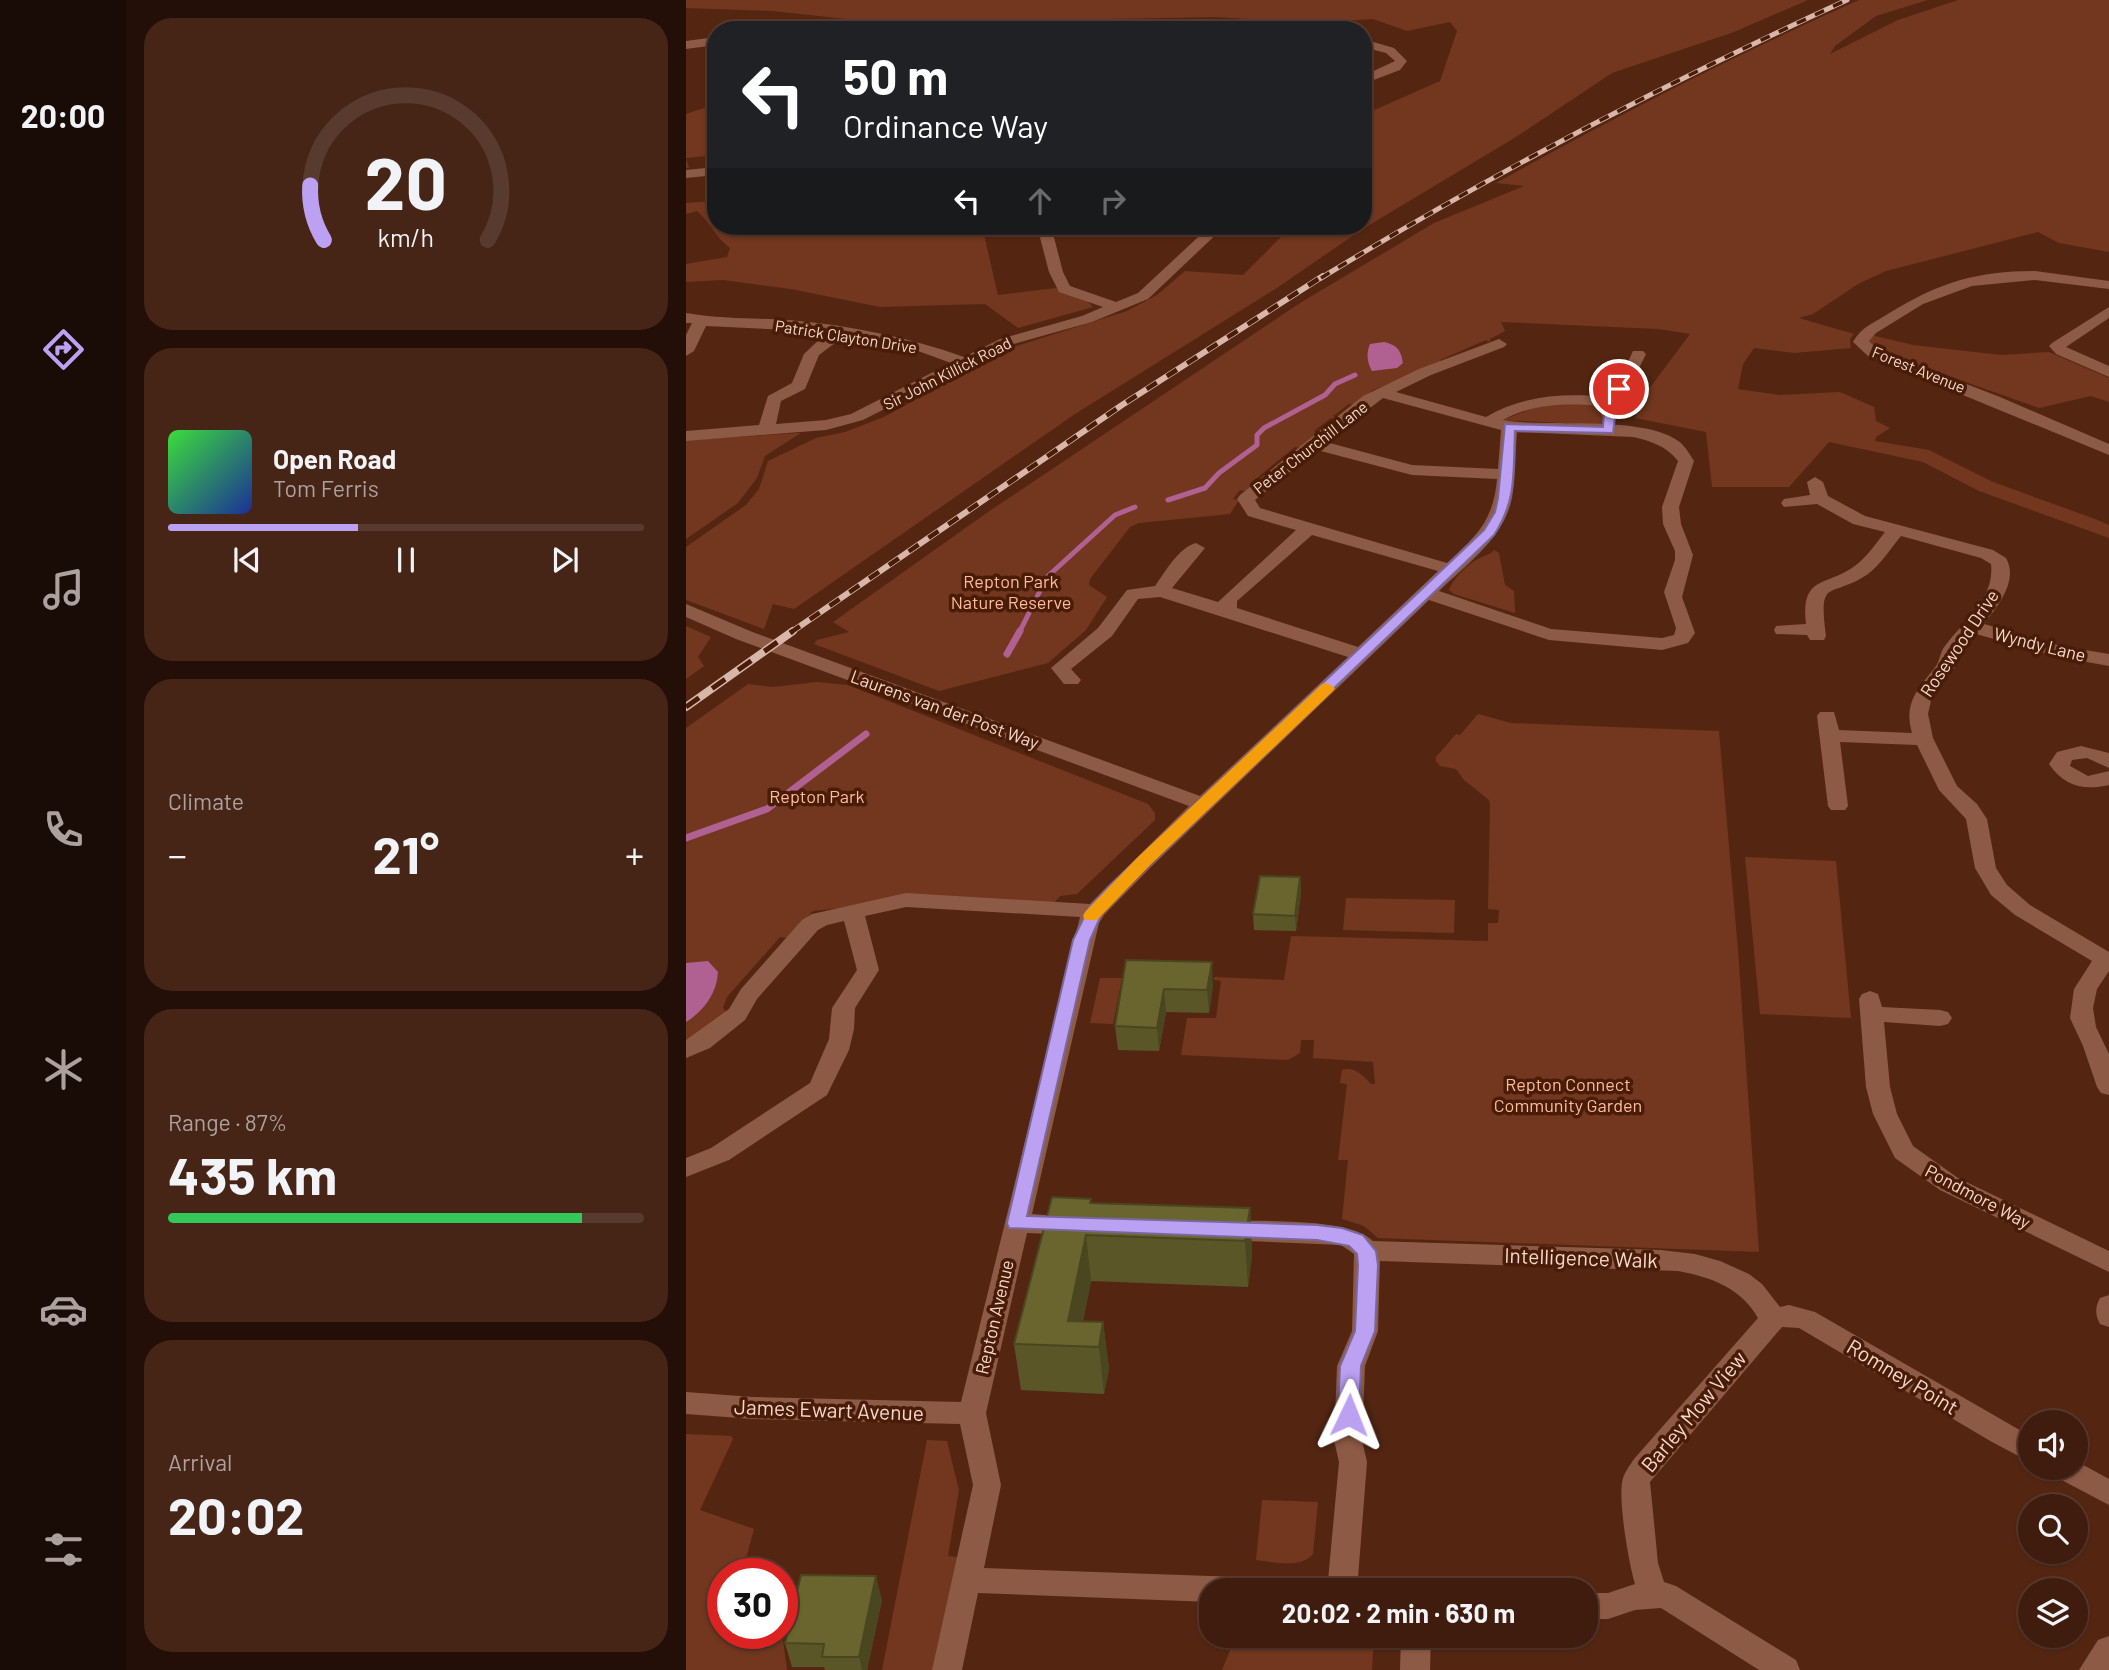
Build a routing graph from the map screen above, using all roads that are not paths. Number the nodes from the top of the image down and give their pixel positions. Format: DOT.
graph roads {
  1 [pos="707,42"];
  2 [pos="686,45"];
  3 [pos="1372,45"];
  4 [pos="1372,76"];
  5 [pos="707,172"];
  6 [pos="686,174"];
  7 [pos="1046,235"];
  8 [pos="1209,235"];
  9 [pos="2109,285"];
  10 [pos="1118,307"];
  11 [pos="2109,311"];
  12 [pos="693,320"];
  13 [pos="839,333"];
  14 [pos="1499,344"];
  15 [pos="686,351"];
  16 [pos="1638,354"];
  17 [pos="963,362"];
  18 [pos="2109,372"];
  19 [pos="1382,393"];
  20 [pos="1611,402"];
  21 [pos="1489,422"];
  22 [pos="1510,427"];
  23 [pos="766,430"];
  24 [pos="1609,430"];
  25 [pos="686,436"];
  26 [pos="1314,444"];
  27 [pos="2109,450"];
  28 [pos="1506,474"];
  29 [pos="1790,503"];
  30 [pos="1309,528"];
  31 [pos="1897,530"];
  32 [pos="1196,548"];
  33 [pos="1450,569"];
  34 [pos="1161,591"];
  35 [pos="1427,593"];
  36 [pos="686,610"];
  37 [pos="1229,611"];
  38 [pos="1972,627"];
  39 [pos="1783,630"];
  40 [pos="1362,655"];
  41 [pos="2109,660"];
  42 [pos="1071,680"];
  43 [pos="1827,716"];
  44 [pos="1830,736"];
  45 [pos="1922,739"];
  46 [pos="2109,762"];
  47 [pos="2109,777"];
  48 [pos="1205,805"];
  49 [pos="1838,806"];
  50 [pos="853,911"];
  51 [pos="1094,911"];
  52 [pos="2108,959"];
  53 [pos="1940,1018"];
  54 [pos="686,1050"];
  55 [pos="2109,1087"];
  56 [pos="686,1168"];
  57 [pos="1016,1223"];
  58 [pos="1099,1226"];
  59 [pos="1196,1229"];
  60 [pos="1366,1251"];
  61 [pos="2109,1262"];
  62 [pos="2109,1305"];
  63 [pos="2109,1317"];
  64 [pos="1773,1319"];
  65 [pos="686,1403"];
  66 [pos="972,1413"];
  67 [pos="2018,1443"];
  68 [pos="2086,1480"];
  69 [pos="2109,1493"];
  70 [pos="1343,1578"];
  71 [pos="967,1580"];
  72 [pos="1199,1588"];
  73 [pos="1653,1594"];
  74 [pos="1598,1606"];
  75 [pos="1416,1648"];
  76 [pos="2109,1650"];
  77 [pos="947,1670"];
  78 [pos="1415,1670"];
  79 [pos="1785,1670"];
  80 [pos="2094,1670"];
  1 -- 2 [label="street"];
  3 -- 4 [label="street"];
  5 -- 6 [label="street"];
  7 -- 10 [label="street"];
  8 -- 10 [label="street, Sir John Killick Road"];
  9 -- 27 [label="street, Forest Avenue"];
  10 -- 17 [label="street, Sir John Killick Road"];
  11 -- 18 [label="street"];
  12 -- 13 [label="street, Patrick Clayton Drive"];
  12 -- 15 [label="street"];
  13 -- 17 [label="street, Patrick Clayton Drive"];
  13 -- 23 [label="street"];
  14 -- 19 [label="street, Peter Churchill Lane"];
  16 -- 20 [label="street"];
  17 -- 23 [label="street, Sir John Killick Road"];
  19 -- 21 [label="street"];
  19 -- 26 [label="street, Peter Churchill Lane"];
  20 -- 21 [label="street"];
  20 -- 24 [label="street"];
  21 -- 22 [label="street"];
  22 -- 24 [label="street"];
  22 -- 28 [label="street, Repton Avenue"];
  23 -- 25 [label="street, Sir John Killick Road"];
  24 -- 35 [label="street"];
  26 -- 28 [label="street"];
  26 -- 30 [label="street, Peter Churchill Lane"];
  28 -- 33 [label="street, Repton Avenue"];
  29 -- 31 [label="street, Rosewood Drive"];
  30 -- 33 [label="street, Peter Churchill Lane"];
  30 -- 37 [label="street"];
  31 -- 38 [label="street, Rosewood Drive"];
  31 -- 39 [label="street"];
  32 -- 34 [label="street"];
  33 -- 35 [label="street, Repton Avenue"];
  34 -- 37 [label="street"];
  34 -- 42 [label="street"];
  35 -- 40 [label="street, Repton Avenue"];
  36 -- 48 [label="street, Laurens van der Post Way"];
  37 -- 40 [label="street"];
  38 -- 41 [label="street, Wyndy Lane"];
  38 -- 45 [label="street, Rosewood Drive"];
  40 -- 48 [label="street, Repton Avenue"];
  43 -- 44 [label="street"];
  44 -- 45 [label="street"];
  44 -- 49 [label="street"];
  45 -- 52 [label="street, Rosewood Drive"];
  46 -- 47 [label="street"];
  48 -- 51 [label="street, Repton Avenue"];
  50 -- 51 [label="street"];
  50 -- 54 [label="street"];
  50 -- 56 [label="street"];
  51 -- 57 [label="street, Repton Avenue"];
  52 -- 55 [label="street"];
  53 -- 61 [label="street, Pondmore Way"];
  57 -- 58 [label="street"];
  57 -- 66 [label="street, Repton Avenue"];
  59 -- 60 [label="street"];
  60 -- 64 [label="street, Intelligence Walk"];
  60 -- 70 [label="street"];
  62 -- 63 [label="street"];
  64 -- 67 [label="street, Romney Point"];
  64 -- 73 [label="street, Barley Mow View"];
  65 -- 66 [label="street, James Ewart Avenue"];
  66 -- 71 [label="street, Repton Avenue"];
  68 -- 69 [label="street"];
  71 -- 72 [label="street"];
  71 -- 77 [label="street, Repton Avenue"];
  73 -- 74 [label="street"];
  73 -- 79 [label="street"];
  75 -- 78 [label="street"];
  76 -- 80 [label="street"];
}
